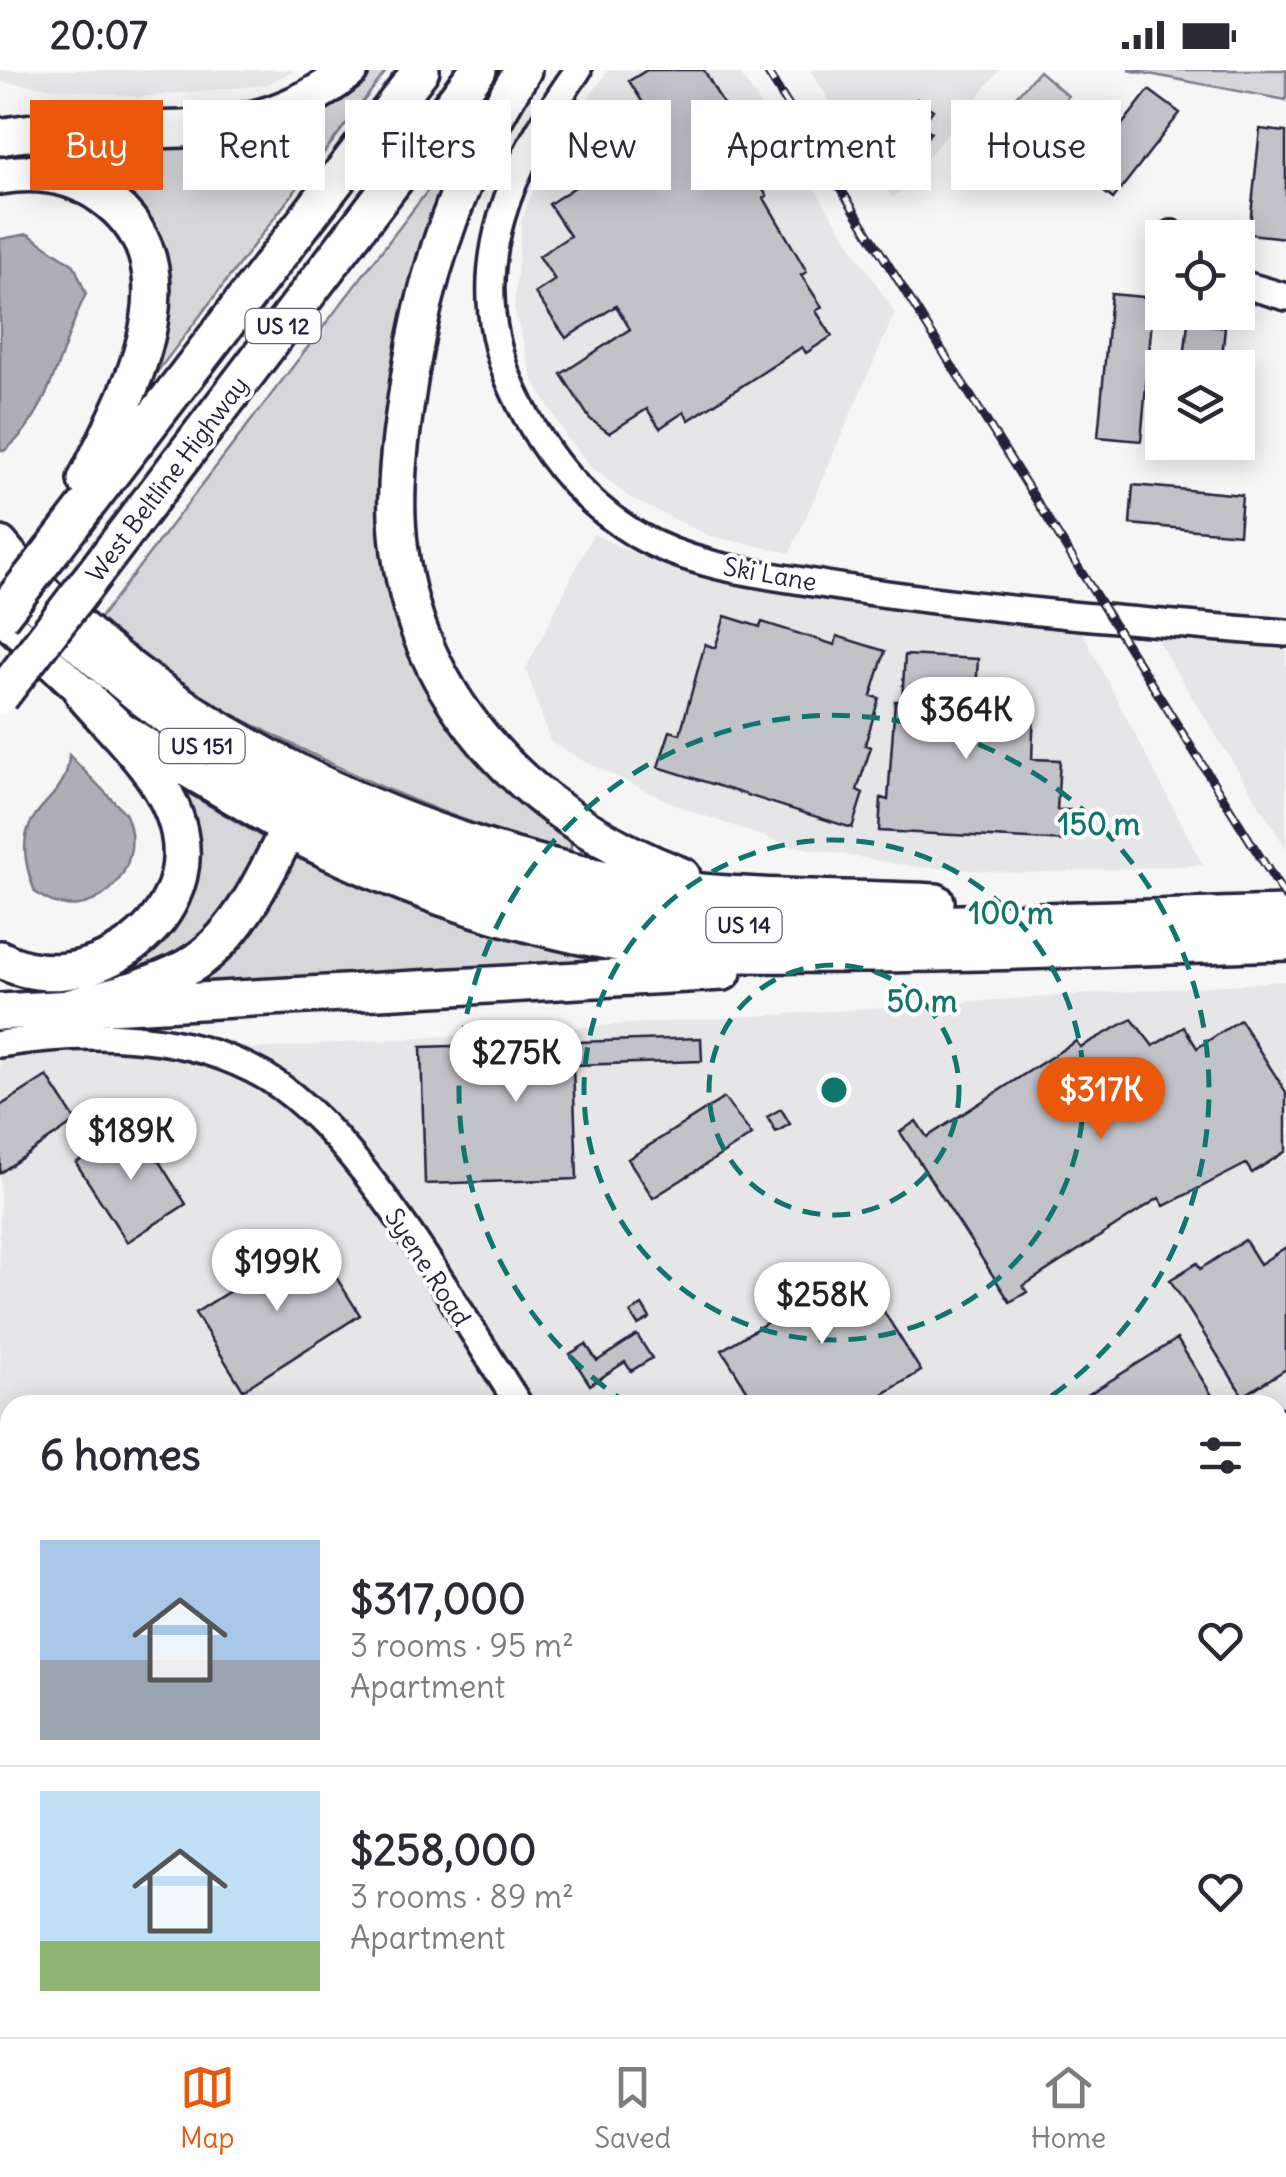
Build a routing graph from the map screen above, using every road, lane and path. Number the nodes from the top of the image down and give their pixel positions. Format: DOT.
graph roads {
  1 [pos="350,70"];
  2 [pos="421,70"];
  3 [pos="478,70"];
  4 [pos="523,70"];
  5 [pos="578,70"];
  6 [pos="0,137"];
  7 [pos="0,176"];
  8 [pos="1255,289"];
  9 [pos="1286,297"];
  10 [pos="0,545"];
  11 [pos="53,549"];
  12 [pos="0,572"];
  13 [pos="0,616"];
  14 [pos="1286,633"];
  15 [pos="84,695"];
  16 [pos="0,696"];
  17 [pos="294,817"];
  18 [pos="726,892"];
  19 [pos="1286,914"];
  20 [pos="1206,917"];
  21 [pos="1286,942"];
  22 [pos="958,954"];
  23 [pos="0,958"];
  24 [pos="60,1010"];
  25 [pos="0,1012"];
  26 [pos="0,1044"];
  27 [pos="512,1395"];
  1 -- 6 [label="highway"];
  2 -- 11 [label="highway, West Beltline Highway / US 12"];
  3 -- 16 [label="highway, West Beltline Highway / US 12, bridge"];
  4 -- 18 [label="highway"];
  5 -- 14 [label="street, Ski Lane"];
  7 -- 11 [label="highway"];
  8 -- 9 [label="street"];
  10 -- 18 [label="highway, US 14"];
  11 -- 13 [label="highway, West Beltline Highway / US 12, bridge"];
  12 -- 17 [label="main road, US 151"];
  13 -- 15 [label="main road, US 14"];
  15 -- 17 [label="main road, US 14"];
  15 -- 23 [label="highway"];
  17 -- 20 [label="highway, US 14"];
  17 -- 22 [label="highway, US 14"];
  17 -- 24 [label="highway"];
  18 -- 20 [label="highway, US 14"];
  19 -- 20 [label="highway, US 14"];
  21 -- 22 [label="highway, US 14"];
  22 -- 24 [label="highway"];
  24 -- 25 [label="highway"];
  26 -- 27 [label="street, Syene Road"];
}
